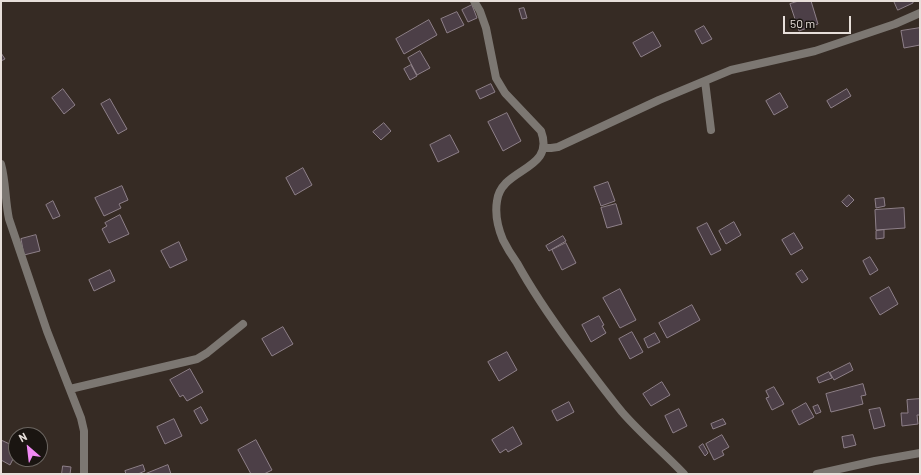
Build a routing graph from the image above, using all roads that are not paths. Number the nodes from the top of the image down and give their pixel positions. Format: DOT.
graph roads {
  1 [pos="474,1"];
  2 [pos="920,13"];
  3 [pos="705,81"];
  4 [pos="711,130"];
  5 [pos="544,148"];
  6 [pos="1,164"];
  7 [pos="3,202"];
  8 [pos="242,324"];
  9 [pos="70,389"];
  10 [pos="920,453"];
  11 [pos="84,474"];
  12 [pos="684,474"];
  13 [pos="817,474"];
  1 -- 5 [label="street"];
  2 -- 3 [label="street"];
  3 -- 4 [label="street"];
  3 -- 5 [label="street"];
  5 -- 12 [label="street"];
  6 -- 7 [label="street"];
  7 -- 9 [label="street"];
  8 -- 9 [label="street"];
  9 -- 11 [label="street"];
  10 -- 13 [label="street"];
}
